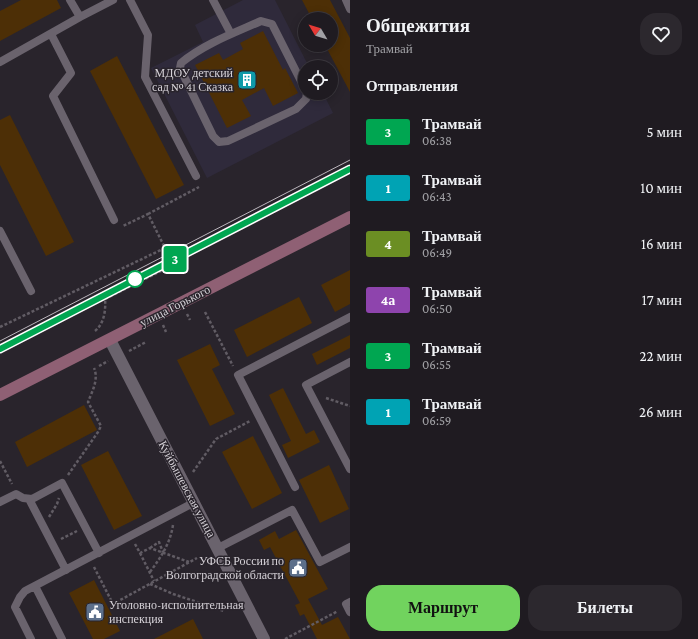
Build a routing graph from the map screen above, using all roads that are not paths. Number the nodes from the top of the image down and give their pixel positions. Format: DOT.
graph roads {
  1 [pos="70,0"];
  2 [pos="113,0"];
  3 [pos="130,0"];
  4 [pos="213,0"];
  5 [pos="346,0"];
  6 [pos="350,9"];
  7 [pos="80,17"];
  8 [pos="51,34"];
  9 [pos="231,34"];
  10 [pos="0,62"];
  11 [pos="298,75"];
  12 [pos="305,100"];
  13 [pos="196,176"];
  14 [pos="350,217"];
  15 [pos="114,220"];
  16 [pos="0,231"];
  17 [pos="31,291"];
  18 [pos="350,317"];
  19 [pos="110,340"];
  20 [pos="350,362"];
  21 [pos="0,396"];
  22 [pos="350,468"];
  23 [pos="295,487"];
  24 [pos="29,500"];
  25 [pos="0,502"];
  26 [pos="193,503"];
  27 [pos="350,547"];
  28 [pos="218,548"];
  29 [pos="99,553"];
  30 [pos="66,570"];
  31 [pos="35,586"];
  32 [pos="31,639"];
  33 [pos="62,639"];
  34 [pos="264,639"];
  1 -- 7 [label="lane"];
  2 -- 7 [label="lane"];
  3 -- 13 [label="lane"];
  4 -- 9 [label="lane"];
  5 -- 6 [label="lane"];
  7 -- 8 [label="lane"];
  8 -- 10 [label="lane"];
  8 -- 15 [label="lane"];
  9 -- 11 [label="lane"];
  9 -- 12 [label="lane"];
  14 -- 19 [label="street, улица Горького"];
  16 -- 17 [label="lane"];
  18 -- 23 [label="lane"];
  19 -- 21 [label="street, улица Горького"];
  19 -- 26 [label="street, Куйбышевская улица"];
  20 -- 22 [label="lane"];
  24 -- 25 [label="lane"];
  24 -- 29 [label="lane"];
  24 -- 30 [label="lane"];
  26 -- 28 [label="street, Куйбышевская улица"];
  26 -- 29 [label="lane"];
  27 -- 28 [label="lane"];
  28 -- 34 [label="street, Куйбышевская улица"];
  29 -- 30 [label="lane"];
  30 -- 31 [label="lane"];
  31 -- 32 [label="lane"];
  31 -- 33 [label="lane"];
}
